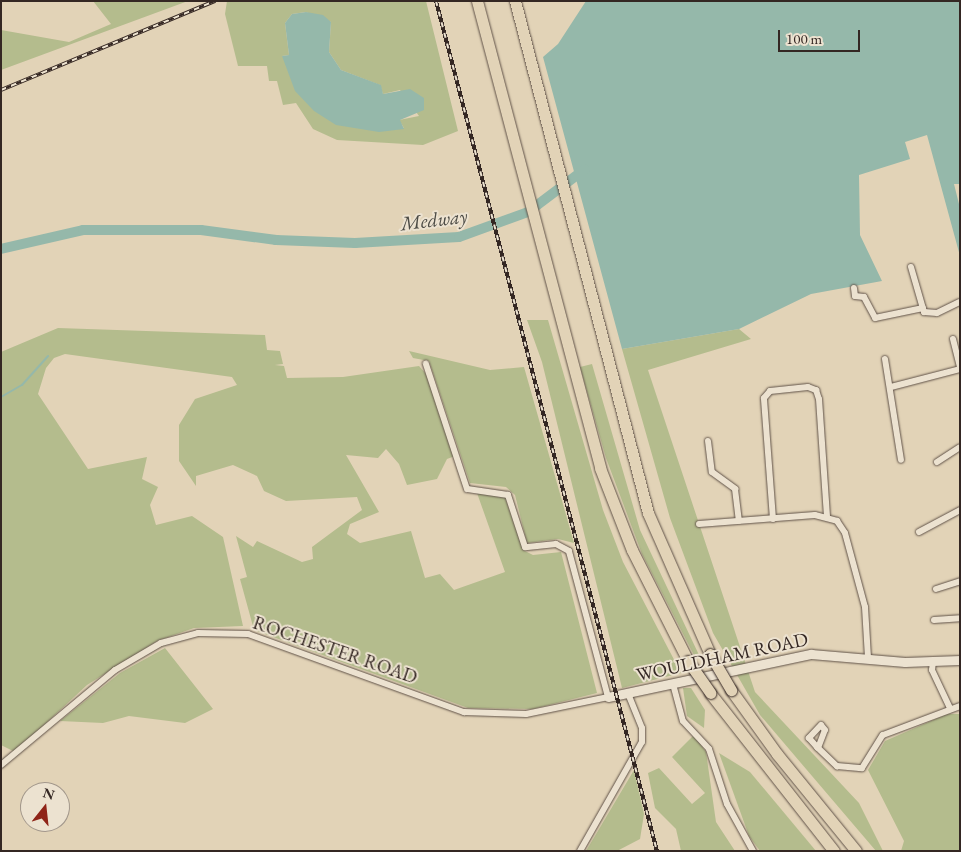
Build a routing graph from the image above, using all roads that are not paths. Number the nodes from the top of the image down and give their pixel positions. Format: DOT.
graph roads {
  1 [pos="477,1"];
  2 [pos="515,1"];
  3 [pos="911,267"];
  4 [pos="854,288"];
  5 [pos="960,302"];
  6 [pos="923,308"];
  7 [pos="953,339"];
  8 [pos="885,360"];
  9 [pos="426,364"];
  10 [pos="960,368"];
  11 [pos="891,387"];
  12 [pos="708,441"];
  13 [pos="960,447"];
  14 [pos="901,460"];
  15 [pos="937,462"];
  16 [pos="960,510"];
  17 [pos="827,516"];
  18 [pos="773,519"];
  19 [pos="739,521"];
  20 [pos="699,524"];
  21 [pos="920,532"];
  22 [pos="960,581"];
  23 [pos="936,590"];
  24 [pos="960,618"];
  25 [pos="934,620"];
  26 [pos="868,658"];
  27 [pos="960,660"];
  28 [pos="933,662"];
  29 [pos="673,684"];
  30 [pos="628,693"];
  31 [pos="608,697"];
  32 [pos="960,706"];
  33 [pos="950,708"];
  34 [pos="818,748"];
  35 [pos="1,765"];
  36 [pos="580,851"];
  37 [pos="753,851"];
  38 [pos="834,851"];
  39 [pos="856,851"];
  1 -- 38 [label="highway, bridge"];
  2 -- 39 [label="highway, bridge"];
  3 -- 6 [label="street"];
  4 -- 6 [label="street"];
  5 -- 6 [label="street"];
  7 -- 10 [label="street"];
  8 -- 11 [label="street"];
  9 -- 31 [label="street"];
  10 -- 11 [label="street"];
  11 -- 14 [label="street"];
  12 -- 19 [label="street"];
  13 -- 15 [label="street"];
  16 -- 21 [label="street"];
  17 -- 18 [label="street"];
  17 -- 18 [label="street"];
  17 -- 26 [label="street"];
  18 -- 19 [label="street"];
  19 -- 20 [label="street"];
  22 -- 23 [label="street"];
  24 -- 25 [label="street"];
  26 -- 28 [label="street, WOULDHAM ROAD"];
  26 -- 29 [label="street, WOULDHAM ROAD"];
  27 -- 28 [label="street, WOULDHAM ROAD"];
  28 -- 33 [label="street"];
  29 -- 30 [label="street, WOULDHAM ROAD"];
  29 -- 37 [label="street"];
  30 -- 31 [label="street, WOULDHAM ROAD"];
  30 -- 36 [label="street"];
  31 -- 35 [label="street, ROCHESTER ROAD"];
  32 -- 33 [label="street"];
  33 -- 34 [label="street"];
}
